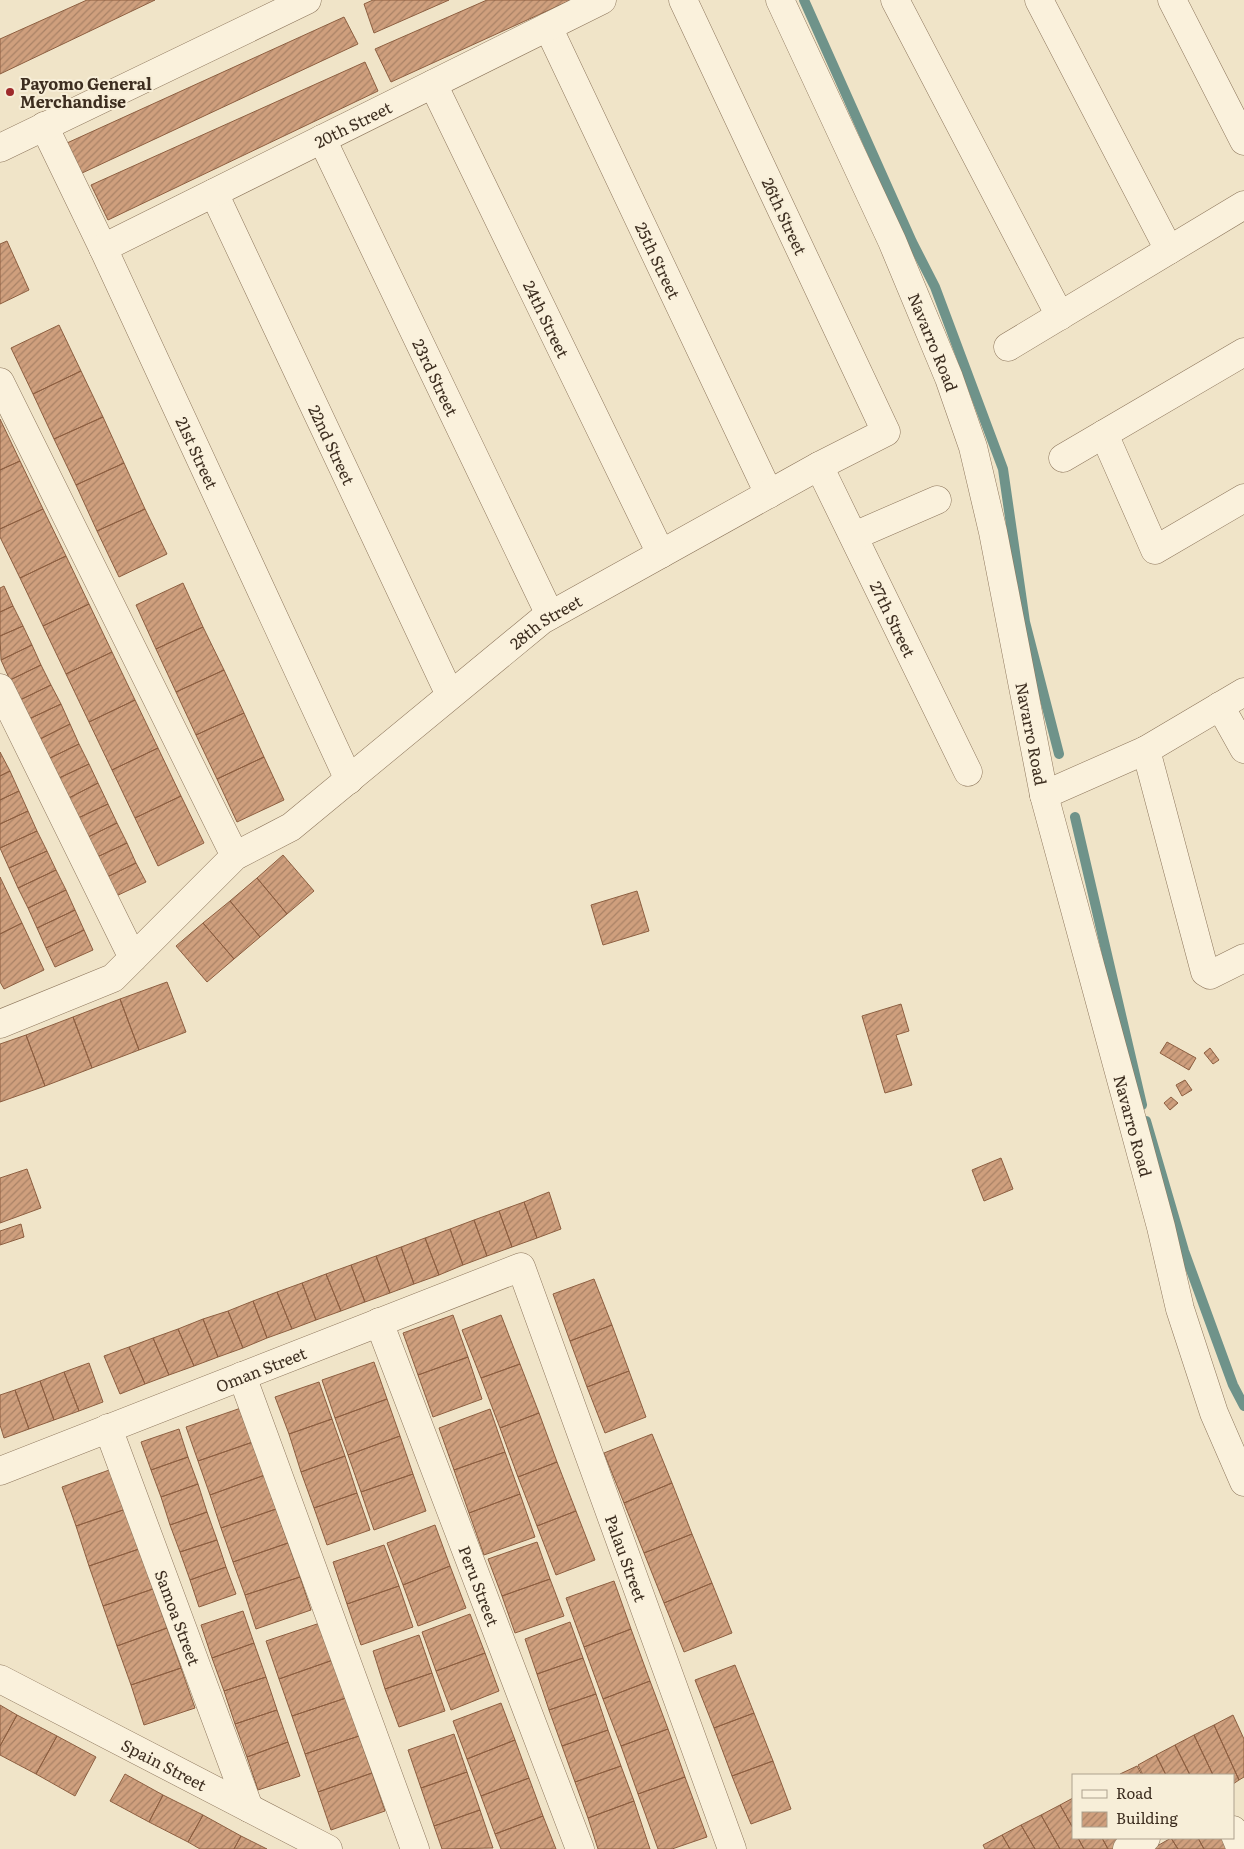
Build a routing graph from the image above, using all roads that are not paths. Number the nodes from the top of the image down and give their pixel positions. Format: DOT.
graph roads {
  1 [pos="307,0"];
  2 [pos="602,0"];
  3 [pos="683,0"];
  4 [pos="780,0"];
  5 [pos="895,0"];
  6 [pos="1039,0"];
  7 [pos="1172,0"];
  8 [pos="548,27"];
  9 [pos="433,84"];
  10 [pos="44,126"];
  11 [pos="322,139"];
  12 [pos="1244,140"];
  13 [pos="0,148"];
  14 [pos="214,193"];
  15 [pos="1244,205"];
  16 [pos="103,248"];
  17 [pos="1169,250"];
  18 [pos="1060,316"];
  19 [pos="1008,347"];
  20 [pos="1244,352"];
  21 [pos="0,382"];
  22 [pos="886,432"];
  23 [pos="1104,434"];
  24 [pos="1063,458"];
  25 [pos="819,466"];
  26 [pos="769,494"];
  27 [pos="1244,498"];
  28 [pos="936,500"];
  29 [pos="854,536"];
  30 [pos="661,554"];
  31 [pos="550,615"];
  32 [pos="0,688"];
  33 [pos="1244,692"];
  34 [pos="450,695"];
  35 [pos="1220,706"];
  36 [pos="1244,749"];
  37 [pos="1146,750"];
  38 [pos="968,772"];
  39 [pos="349,780"];
  40 [pos="1044,795"];
  41 [pos="235,856"];
  42 [pos="133,958"];
  43 [pos="1244,958"];
  44 [pos="0,1024"];
  45 [pos="521,1267"];
  46 [pos="379,1322"];
  47 [pos="242,1376"];
  48 [pos="108,1428"];
  49 [pos="0,1471"];
  50 [pos="1244,1482"];
  51 [pos="0,1679"];
  52 [pos="249,1808"];
  53 [pos="1234,1833"];
  54 [pos="1144,1839"];
  55 [pos="328,1849"];
  56 [pos="416,1849"];
  57 [pos="580,1849"];
  58 [pos="732,1849"];
  59 [pos="1127,1849"];
  60 [pos="1240,1849"];
  1 -- 10 [label="street"];
  2 -- 8 [label="street, 20th Street"];
  3 -- 22 [label="street, 26th Street"];
  4 -- 40 [label="street, Navarro Road"];
  5 -- 18 [label="street"];
  6 -- 17 [label="street"];
  7 -- 12 [label="street"];
  8 -- 9 [label="street, 20th Street"];
  8 -- 26 [label="street, 25th Street"];
  9 -- 11 [label="street, 20th Street"];
  9 -- 30 [label="street, 24th Street"];
  10 -- 13 [label="street"];
  10 -- 16 [label="street, 21st Street"];
  11 -- 14 [label="street, 20th Street"];
  11 -- 31 [label="street, 23rd Street"];
  14 -- 16 [label="street, 20th Street"];
  14 -- 34 [label="street, 22nd Street"];
  15 -- 17 [label="street"];
  16 -- 39 [label="street, 21st Street"];
  17 -- 18 [label="street"];
  18 -- 19 [label="street"];
  20 -- 23 [label="street"];
  21 -- 41 [label="street"];
  22 -- 25 [label="street, 28th Street"];
  23 -- 24 [label="street"];
  23 -- 27 [label="street"];
  25 -- 26 [label="street, 28th Street"];
  25 -- 29 [label="street, 27th Street"];
  26 -- 30 [label="street, 28th Street"];
  28 -- 29 [label="street"];
  29 -- 38 [label="street, 27th Street"];
  30 -- 31 [label="street, 28th Street"];
  31 -- 34 [label="street, 28th Street"];
  32 -- 42 [label="street"];
  33 -- 35 [label="street"];
  34 -- 39 [label="street, 28th Street"];
  35 -- 36 [label="street"];
  35 -- 37 [label="street"];
  37 -- 40 [label="street"];
  37 -- 43 [label="street"];
  39 -- 41 [label="street, 28th Street"];
  40 -- 50 [label="street, Navarro Road"];
  41 -- 42 [label="street, 28th Street"];
  42 -- 44 [label="street, 28th Street"];
  45 -- 46 [label="street, Oman Street"];
  45 -- 58 [label="street, Palau Street"];
  46 -- 47 [label="street, Oman Street"];
  46 -- 57 [label="street, Peru Street"];
  47 -- 48 [label="street, Oman Street"];
  47 -- 56 [label="street"];
  48 -- 49 [label="street, Oman Street"];
  48 -- 52 [label="street, Samoa Street"];
  51 -- 52 [label="street, Spain Street"];
  52 -- 55 [label="street, Spain Street"];
  53 -- 60 [label="street"];
  54 -- 59 [label="street"];
}
